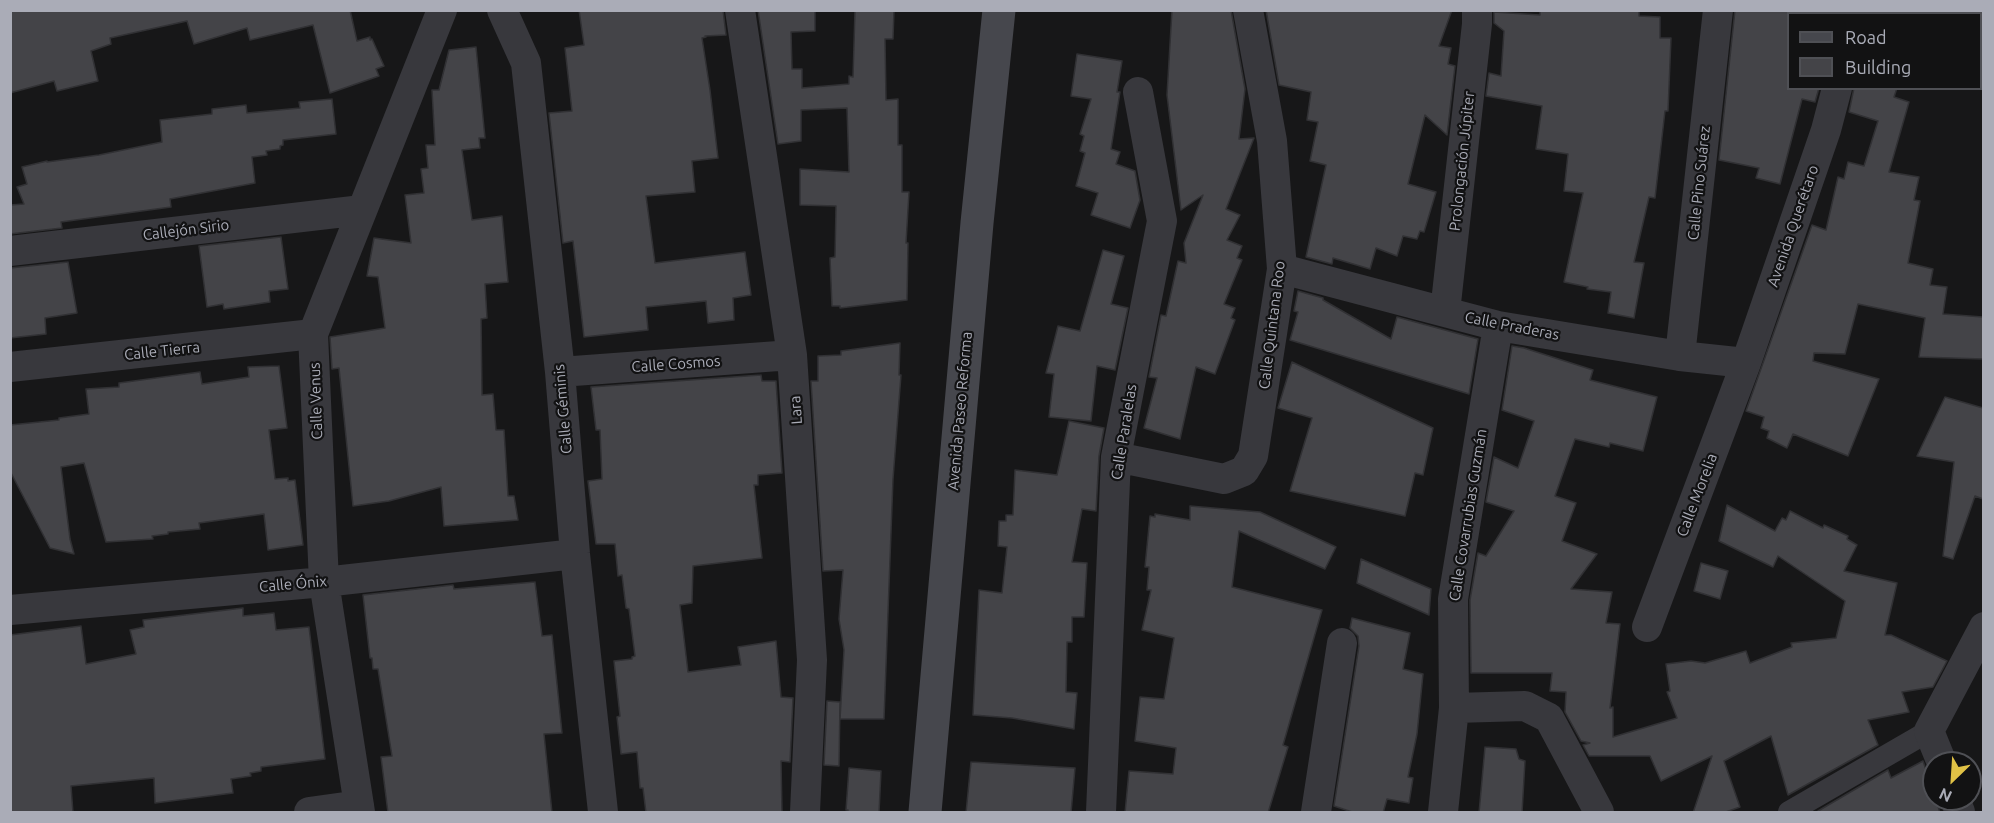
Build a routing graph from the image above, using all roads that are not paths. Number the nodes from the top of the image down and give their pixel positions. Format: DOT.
graph roads {
  1 [pos="442,10"];
  2 [pos="502,10"];
  3 [pos="740,10"];
  4 [pos="999,10"];
  5 [pos="1248,10"];
  6 [pos="1477,10"];
  7 [pos="1718,10"];
  8 [pos="1836,90"];
  9 [pos="1138,92"];
  10 [pos="362,210"];
  11 [pos="10,251"];
  12 [pos="1282,269"];
  13 [pos="1445,312"];
  14 [pos="1498,326"];
  15 [pos="313,334"];
  16 [pos="792,355"];
  17 [pos="1680,356"];
  18 [pos="1746,363"];
  19 [pos="10,367"];
  20 [pos="560,372"];
  21 [pos="1116,457"];
  22 [pos="575,554"];
  23 [pos="324,582"];
  24 [pos="10,610"];
  25 [pos="1647,627"];
  26 [pos="1983,627"];
  27 [pos="1342,643"];
  28 [pos="1454,708"];
  29 [pos="1929,731"];
  30 [pos="1937,751"];
  31 [pos="360,809"];
  32 [pos="309,813"];
  33 [pos="603,813"];
  34 [pos="805,813"];
  35 [pos="925,813"];
  36 [pos="1101,813"];
  37 [pos="1316,813"];
  38 [pos="1443,813"];
  39 [pos="1599,813"];
  40 [pos="1789,813"];
  1 -- 10 [label="street, Calle Venus"];
  2 -- 20 [label="street, Calle Géminis"];
  3 -- 16 [label="street, Lara"];
  4 -- 35 [label="main road, Avenida Paseo Reforma"];
  5 -- 12 [label="street, Calle Quintana Roo"];
  6 -- 13 [label="street, Prolongación Júpiter"];
  7 -- 17 [label="street, Calle Pino Suárez"];
  8 -- 18 [label="street, Avenida Querétaro"];
  9 -- 21 [label="street, Calle Paralelas"];
  10 -- 11 [label="street, Callejón Sirio"];
  10 -- 15 [label="street, Calle Venus"];
  12 -- 13 [label="street, Calle Praderas"];
  12 -- 21 [label="street, Calle Quintana Roo"];
  13 -- 14 [label="street, Calle Praderas"];
  14 -- 17 [label="street, Calle Praderas"];
  14 -- 28 [label="street, Calle Covarrubias Guzmán"];
  15 -- 19 [label="street, Calle Tierra"];
  15 -- 23 [label="street, Calle Venus"];
  16 -- 20 [label="street, Calle Cosmos"];
  16 -- 34 [label="street, Lara"];
  17 -- 18 [label="street, Calle Praderas"];
  18 -- 25 [label="street, Calle Morelia"];
  20 -- 22 [label="street, Calle Géminis"];
  21 -- 36 [label="street, Calle Paralelas"];
  22 -- 23 [label="street, Calle Ónix"];
  22 -- 33 [label="street, Calle Géminis"];
  23 -- 24 [label="street, Calle Ónix"];
  23 -- 31 [label="street, Calle Venus"];
  26 -- 29 [label="street"];
  27 -- 37 [label="street"];
  28 -- 38 [label="street, Calle Covarrubias Guzmán"];
  28 -- 39 [label="street"];
  29 -- 30 [label="street"];
  29 -- 40 [label="street"];
  31 -- 32 [label="street"];
}
